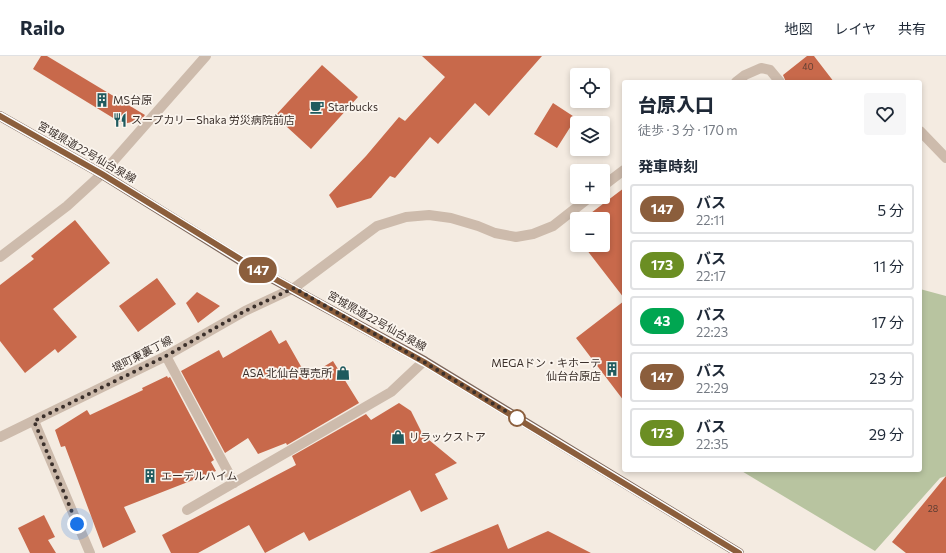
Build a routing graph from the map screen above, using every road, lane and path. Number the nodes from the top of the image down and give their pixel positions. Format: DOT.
graph roads {
  1 [pos="206,56"];
  2 [pos="739,80"];
  3 [pos="778,80"];
  4 [pos="0,116"];
  5 [pos="922,133"];
  6 [pos="946,158"];
  7 [pos="622,172"];
  8 [pos="102,174"];
  9 [pos="610,181"];
  10 [pos="581,204"];
  11 [pos="0,257"];
  12 [pos="294,288"];
  13 [pos="166,356"];
  14 [pos="424,362"];
  15 [pos="34,421"];
  16 [pos="0,437"];
  17 [pos="234,482"];
  18 [pos="187,510"];
  19 [pos="90,553"];
  20 [pos="739,553"];
  1 -- 8 [label="street"];
  2 -- 3 [label="street"];
  4 -- 8 [label="main road, 宮城県道22号仙台泉線"];
  5 -- 6 [label="street"];
  7 -- 9 [label="street"];
  8 -- 11 [label="street"];
  8 -- 12 [label="main road, 宮城県道22号仙台泉線"];
  10 -- 12 [label="street, 堤町東裏丁線"];
  12 -- 13 [label="street, 堤町東裏丁線"];
  12 -- 14 [label="main road, 宮城県道22号仙台泉線"];
  13 -- 15 [label="street, 堤町東裏丁線"];
  13 -- 17 [label="street"];
  14 -- 17 [label="street"];
  14 -- 20 [label="main road, 宮城県道22号仙台泉線"];
  15 -- 16 [label="street, 堤町東裏丁線"];
  15 -- 19 [label="street"];
  17 -- 18 [label="street"];
}
